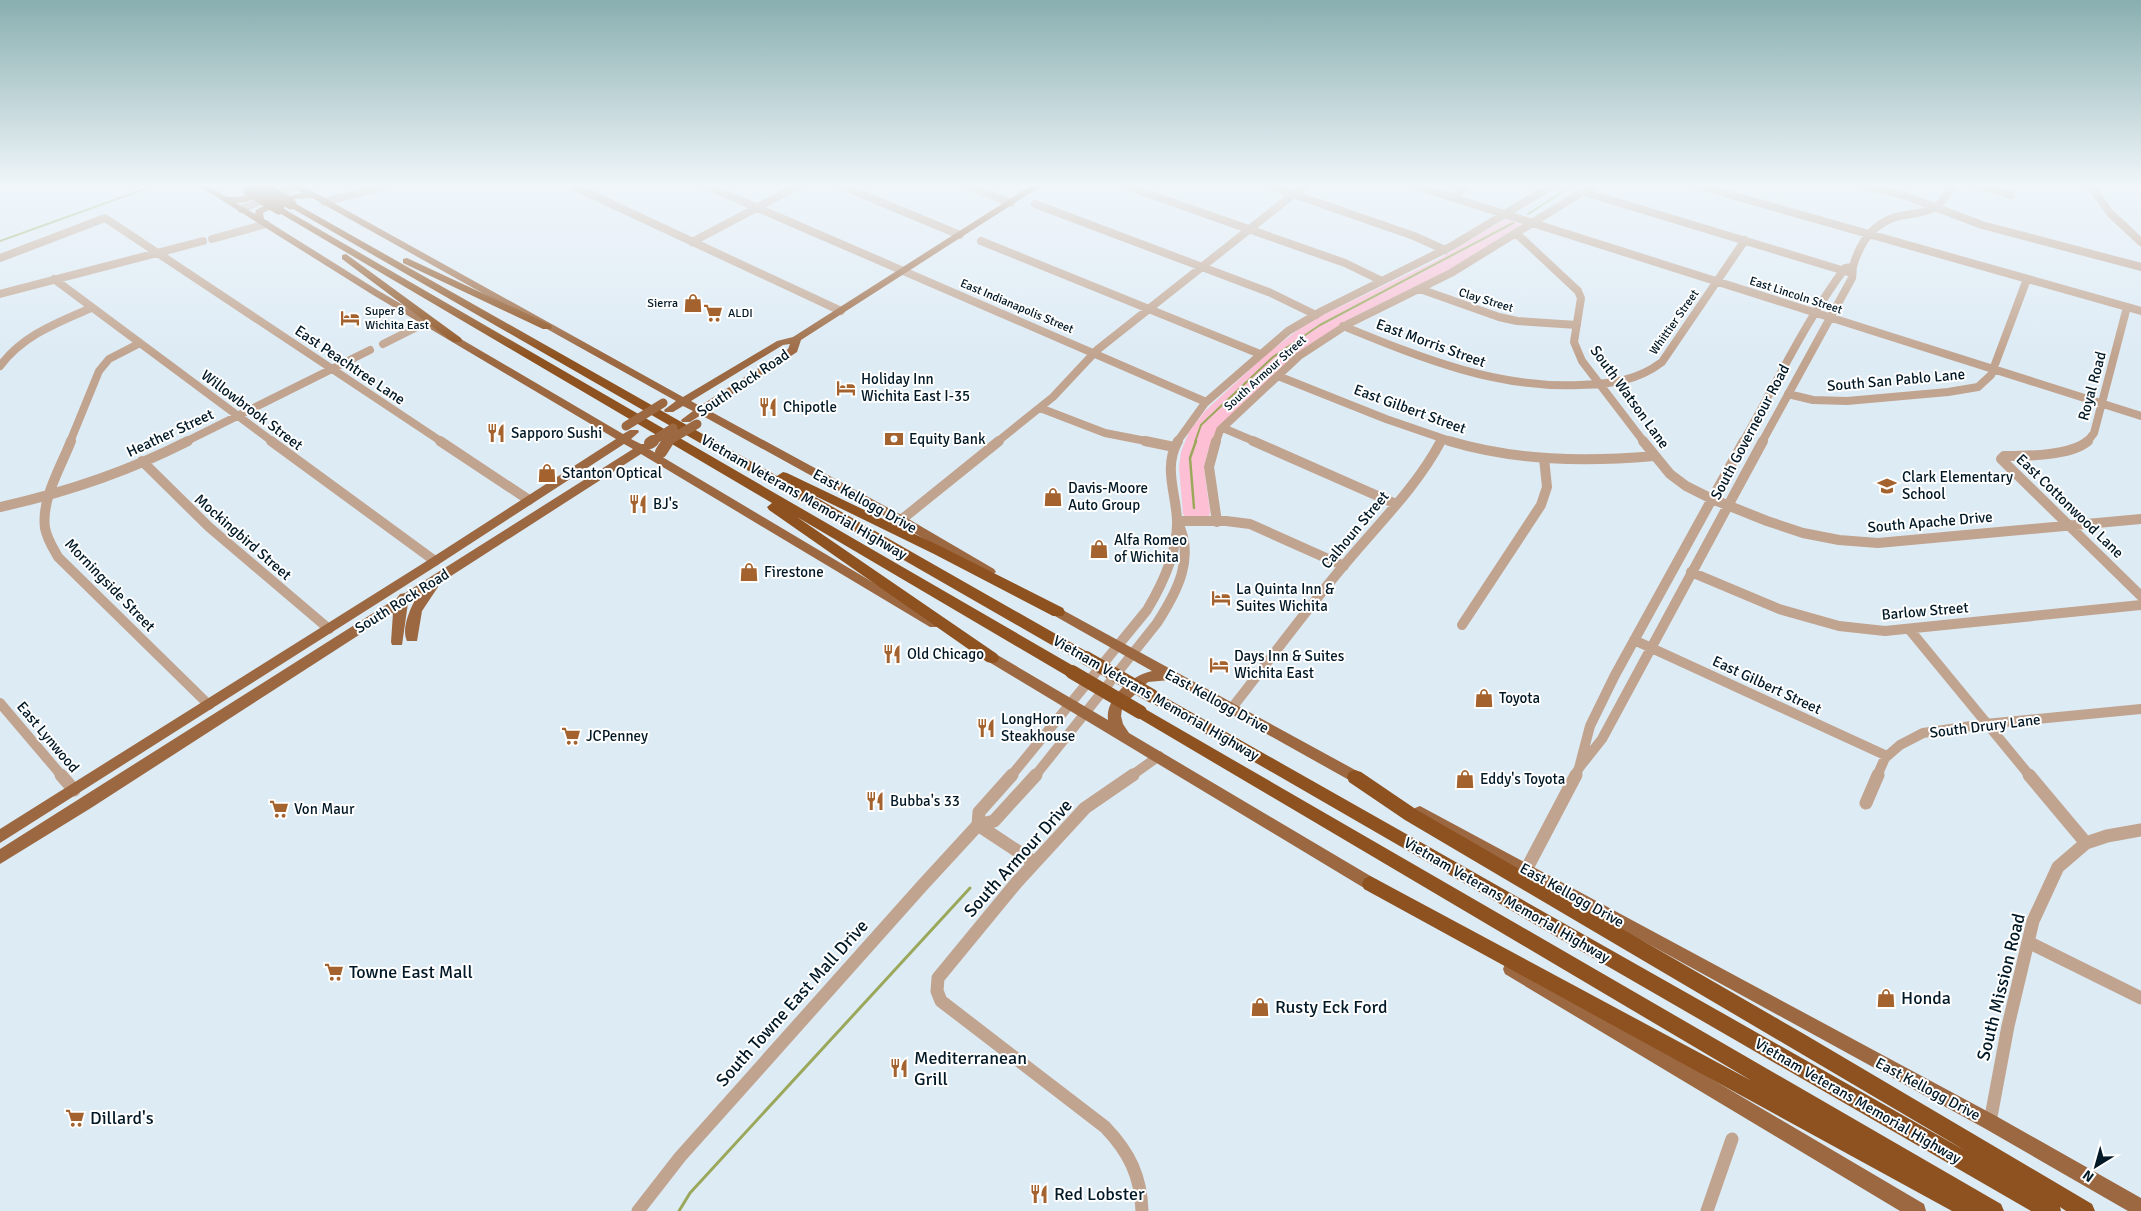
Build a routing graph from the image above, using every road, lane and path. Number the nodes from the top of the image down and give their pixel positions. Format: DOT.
graph roads {
  1 [pos="41,243"];
  2 [pos="142,243"];
  3 [pos="197,243"];
  4 [pos="295,243"];
  5 [pos="333,243"];
  6 [pos="345,243"];
  7 [pos="362,243"];
  8 [pos="368,243"];
  9 [pos="396,243"];
  10 [pos="693,243"];
  11 [pos="838,243"];
  12 [pos="948,243"];
  13 [pos="985,243"];
  14 [pos="1138,243"];
  15 [pos="1233,243"];
  16 [pos="1288,243"];
  17 [pos="1428,243"];
  18 [pos="1457,243"];
  19 [pos="1502,243"];
  20 [pos="1526,243"];
  21 [pos="1592,243"];
  22 [pos="1743,243"];
  23 [pos="1754,243"];
  24 [pos="1865,243"];
  25 [pos="1899,243"];
  26 [pos="2048,243"];
  27 [pos="1445,250"];
  28 [pos="156,252"];
  29 [pos="0,258"];
  30 [pos="1203,267"];
  31 [pos="2141,267"];
  32 [pos="904,271"];
  33 [pos="1850,271"];
  34 [pos="54,279"];
  35 [pos="2027,279"];
  36 [pos="1382,281"];
  37 [pos="1717,282"];
  38 [pos="1420,289"];
  39 [pos="0,294"];
  40 [pos="2127,307"];
  41 [pos="91,308"];
  42 [pos="1151,308"];
  43 [pos="841,311"];
  44 [pos="2141,312"];
  45 [pos="1817,313"];
  46 [pos="1316,315"];
  47 [pos="1829,317"];
  48 [pos="426,322"];
  49 [pos="1343,326"];
  50 [pos="1577,326"];
  51 [pos="547,327"];
  52 [pos="796,339"];
  53 [pos="457,340"];
  54 [pos="140,343"];
  55 [pos="383,344"];
  56 [pos="370,350"];
  57 [pos="1094,353"];
  58 [pos="1260,354"];
  59 [pos="0,366"];
  60 [pos="332,369"];
  61 [pos="1993,369"];
  62 [pos="1278,376"];
  63 [pos="1600,384"];
  64 [pos="663,390"];
  65 [pos="1788,394"];
  66 [pos="683,401"];
  67 [pos="1206,402"];
  68 [pos="2102,404"];
  69 [pos="666,407"];
  70 [pos="1040,408"];
  71 [pos="238,416"];
  72 [pos="2141,416"];
  73 [pos="695,422"];
  74 [pos="1223,428"];
  75 [pos="628,432"];
  76 [pos="1442,439"];
  77 [pos="679,443"];
  78 [pos="645,446"];
  79 [pos="1174,447"];
  80 [pos="1654,456"];
  81 [pos="1544,458"];
  82 [pos="2003,458"];
  83 [pos="142,461"];
  84 [pos="666,464"];
  85 [pos="49,496"];
  86 [pos="529,500"];
  87 [pos="1712,500"];
  88 [pos="1396,504"];
  89 [pos="1727,506"];
  90 [pos="0,507"];
  91 [pos="2141,519"];
  92 [pos="902,520"];
  93 [pos="1177,521"];
  94 [pos="1216,522"];
  95 [pos="2068,525"];
  96 [pos="431,564"];
  97 [pos="1344,566"];
  98 [pos="449,572"];
  99 [pos="1691,572"];
  100 [pos="2141,596"];
  101 [pos="403,601"];
  102 [pos="2141,606"];
  103 [pos="1058,612"];
  104 [pos="1462,625"];
  105 [pos="329,629"];
  106 [pos="1909,629"];
  107 [pos="353,632"];
  108 [pos="412,638"];
  109 [pos="1634,640"];
  110 [pos="1118,645"];
  111 [pos="1651,648"];
  112 [pos="1133,654"];
  113 [pos="992,658"];
  114 [pos="1175,678"];
  115 [pos="0,703"];
  116 [pos="209,705"];
  117 [pos="1077,709"];
  118 [pos="1231,709"];
  119 [pos="2141,709"];
  120 [pos="1989,724"];
  121 [pos="1590,726"];
  122 [pos="1605,734"];
  123 [pos="1124,736"];
  124 [pos="1159,756"];
  125 [pos="1887,756"];
  126 [pos="1579,768"];
  127 [pos="1354,777"];
  128 [pos="74,790"];
  129 [pos="1866,802"];
  130 [pos="978,825"];
  131 [pos="2141,830"];
  132 [pos="0,837"];
  133 [pos="2086,843"];
  134 [pos="0,857"];
  135 [pos="1034,862"];
  136 [pos="1526,870"];
  137 [pos="1370,884"];
  138 [pos="2028,942"];
  139 [pos="2141,998"];
  140 [pos="1990,1122"];
  141 [pos="1732,1139"];
  142 [pos="2141,1208"];
  143 [pos="638,1211"];
  144 [pos="1142,1211"];
  145 [pos="1707,1211"];
  146 [pos="1917,1211"];
  147 [pos="1972,1211"];
  148 [pos="1994,1211"];
  149 [pos="2051,1211"];
  150 [pos="2085,1211"];
  1 -- 29 [label="street, East Peachtree Lane"];
  2 -- 28 [label="street, East Peachtree Lane"];
  3 -- 28 [label="street"];
  4 -- 48 [label="main road"];
  5 -- 53 [label="highway"];
  6 -- 77 [label="highway, Vietnam Veterans Memorial Highway"];
  7 -- 73 [label="highway, Vietnam Veterans Memorial Highway"];
  8 -- 51 [label="highway"];
  9 -- 51 [label="main road, East Kellogg Drive"];
  10 -- 43 [label="street"];
  11 -- 32 [label="street, East Indianapolis Street"];
  12 -- 32 [label="main road, South Rock Road"];
  13 -- 42 [label="street"];
  14 -- 30 [label="street"];
  15 -- 30 [label="street"];
  16 -- 36 [label="street"];
  17 -- 27 [label="street"];
  18 -- 27 [label="street, South Armour Street"];
  19 -- 38 [label="street, South Armour Street"];
  20 -- 50 [label="street, South Watson Lane"];
  21 -- 37 [label="street, East Lincoln Street"];
  22 -- 37 [label="street, Whittier Street"];
  23 -- 33 [label="street"];
  24 -- 33 [label="street, South Governeour Road"];
  25 -- 35 [label="street"];
  26 -- 31 [label="street"];
  27 -- 36 [label="street, South Armour Street"];
  28 -- 34 [label="street"];
  28 -- 60 [label="street, East Peachtree Lane"];
  30 -- 42 [label="street"];
  30 -- 46 [label="street"];
  32 -- 43 [label="main road, South Rock Road"];
  32 -- 57 [label="street, East Indianapolis Street"];
  33 -- 45 [label="street, South Governeour Road"];
  33 -- 47 [label="street, South Governeour Road"];
  34 -- 39 [label="street"];
  34 -- 41 [label="street, Willowbrook Street"];
  35 -- 40 [label="street"];
  35 -- 61 [label="street, South San Pablo Lane"];
  36 -- 46 [label="street, South Armour Street"];
  37 -- 45 [label="street, East Lincoln Street"];
  37 -- 63 [label="street, Whittier Street"];
  38 -- 49 [label="street, South Armour Street"];
  38 -- 50 [label="street, Clay Street"];
  40 -- 44 [label="street"];
  40 -- 68 [label="street, Royal Road"];
  41 -- 54 [label="street, Willowbrook Street"];
  41 -- 59 [label="street"];
  42 -- 57 [label="street"];
  42 -- 58 [label="street"];
  43 -- 52 [label="main road, South Rock Road"];
  45 -- 47 [label="street, East Lincoln Street"];
  45 -- 87 [label="street, South Governeour Road"];
  46 -- 58 [label="street, South Armour Street"];
  47 -- 61 [label="street, East Lincoln Street"];
  47 -- 65 [label="street, South Governeour Road"];
  48 -- 53 [label="main road"];
  48 -- 55 [label="street"];
  49 -- 62 [label="street, South Armour Street"];
  49 -- 63 [label="street, East Morris Street"];
  50 -- 63 [label="street, South Watson Lane"];
  51 -- 64 [label="main road, East Kellogg Drive"];
  52 -- 66 [label="main road, South Rock Road"];
  52 -- 73 [label="main road, South Rock Road"];
  53 -- 75 [label="main road"];
  54 -- 71 [label="street, Willowbrook Street"];
  54 -- 85 [label="street, Morningside Street"];
  56 -- 60 [label="street, Heather Street"];
  57 -- 67 [label="street, East Indianapolis Street"];
  57 -- 70 [label="street"];
  58 -- 67 [label="street, South Armour Street"];
  60 -- 71 [label="street, Heather Street"];
  60 -- 86 [label="street, East Peachtree Lane"];
  61 -- 65 [label="street, South San Pablo Lane"];
  61 -- 68 [label="street, East Lincoln Street"];
  62 -- 74 [label="street, South Armour Street"];
  62 -- 76 [label="street, East Gilbert Street"];
  63 -- 80 [label="street, South Watson Lane"];
  64 -- 66 [label="main road, East Kellogg Drive"];
  64 -- 69 [label="main road"];
  65 -- 89 [label="street, South Governeour Road"];
  66 -- 69 [label="main road, South Rock Road"];
  66 -- 73 [label="main road, East Kellogg Drive"];
  67 -- 79 [label="street, South Armour Street"];
  68 -- 72 [label="street, East Lincoln Street"];
  68 -- 82 [label="street, Royal Road"];
  69 -- 75 [label="main road, South Rock Road"];
  70 -- 79 [label="street"];
  70 -- 92 [label="street"];
  71 -- 83 [label="street, Heather Street"];
  71 -- 96 [label="street, Willowbrook Street"];
  73 -- 78 [label="main road, South Rock Road, bridge"];
  73 -- 84 [label="main road, bridge"];
  73 -- 92 [label="main road, East Kellogg Drive"];
  73 -- 103 [label="highway"];
  73 -- 149 [label="highway, Vietnam Veterans Memorial Highway, bridge"];
  74 -- 88 [label="street"];
  74 -- 94 [label="street, South Armour Street"];
  75 -- 78 [label="main road"];
  75 -- 86 [label="main road, South Rock Road"];
  76 -- 81 [label="street, East Gilbert Street"];
  76 -- 88 [label="street, Calhoun Street"];
  77 -- 113 [label="highway"];
  77 -- 148 [label="highway, Vietnam Veterans Memorial Highway, bridge"];
  78 -- 84 [label="main road"];
  78 -- 98 [label="main road, South Rock Road"];
  79 -- 93 [label="street, South Armour Street"];
  80 -- 81 [label="street, East Gilbert Street"];
  80 -- 87 [label="street, South Watson Lane"];
  81 -- 104 [label="street"];
  82 -- 95 [label="street, East Cottonwood Lane"];
  83 -- 85 [label="street, Heather Street"];
  83 -- 105 [label="street, Mockingbird Street"];
  84 -- 113 [label="main road"];
  85 -- 90 [label="street, Heather Street"];
  85 -- 116 [label="street, Morningside Street"];
  86 -- 96 [label="main road, South Rock Road"];
  87 -- 89 [label="street, South Watson Lane"];
  87 -- 109 [label="street, South Governeour Road"];
  88 -- 97 [label="street, Calhoun Street"];
  89 -- 95 [label="street, South Apache Drive"];
  89 -- 99 [label="street, South Governeour Road"];
  91 -- 95 [label="street, South Apache Drive"];
  92 -- 103 [label="main road, East Kellogg Drive"];
  93 -- 94 [label="street"];
  93 -- 110 [label="street, South Armour Street"];
  93 -- 112 [label="street, South Armour Street"];
  94 -- 97 [label="street"];
  95 -- 100 [label="street, East Cottonwood Lane"];
  96 -- 101 [label="main road"];
  96 -- 105 [label="main road, South Rock Road"];
  97 -- 118 [label="street, Calhoun Street"];
  98 -- 101 [label="main road, South Rock Road"];
  98 -- 108 [label="main road"];
  99 -- 106 [label="street, Barlow Street"];
  99 -- 111 [label="street, South Governeour Road"];
  101 -- 107 [label="main road, South Rock Road"];
  101 -- 107 [label="main road"];
  102 -- 106 [label="street, Barlow Street"];
  103 -- 110 [label="main road, East Kellogg Drive"];
  105 -- 116 [label="main road, South Rock Road"];
  106 -- 120 [label="street"];
  107 -- 134 [label="main road, South Rock Road"];
  109 -- 111 [label="street, East Gilbert Street"];
  109 -- 121 [label="street, South Governeour Road"];
  110 -- 112 [label="main road, East Kellogg Drive"];
  110 -- 117 [label="street, South Armour Street"];
  111 -- 122 [label="street, South Governeour Road"];
  111 -- 125 [label="street, East Gilbert Street"];
  112 -- 114 [label="main road, East Kellogg Drive"];
  112 -- 117 [label="street, South Armour Street"];
  113 -- 117 [label="main road"];
  114 -- 118 [label="main road, East Kellogg Drive"];
  114 -- 123 [label="main road"];
  115 -- 128 [label="street, East Lynwood"];
  116 -- 128 [label="main road, South Rock Road"];
  117 -- 123 [label="main road"];
  117 -- 130 [label="street, South Towne East Mall Drive"];
  117 -- 130 [label="street, South Towne East Mall Drive"];
  118 -- 127 [label="main road, East Kellogg Drive"];
  119 -- 120 [label="street, South Drury Lane"];
  120 -- 125 [label="street, South Drury Lane"];
  120 -- 133 [label="street"];
  121 -- 122 [label="street"];
  121 -- 126 [label="street, South Governeour Road"];
  122 -- 126 [label="street, South Governeour Road"];
  123 -- 124 [label="main road"];
  124 -- 135 [label="street, South Armour Drive"];
  124 -- 137 [label="main road"];
  125 -- 129 [label="street, South Drury Lane"];
  126 -- 136 [label="street, South Governeour Road"];
  127 -- 136 [label="main road, East Kellogg Drive"];
  127 -- 150 [label="highway"];
  128 -- 132 [label="main road, South Rock Road"];
  130 -- 135 [label="street"];
  130 -- 143 [label="street, South Towne East Mall Drive"];
  131 -- 133 [label="street, South Mission Road"];
  133 -- 138 [label="street, South Mission Road"];
  135 -- 144 [label="street, South Armour Drive"];
  136 -- 140 [label="main road, East Kellogg Drive"];
  137 -- 146 [label="main road"];
  137 -- 147 [label="highway"];
  138 -- 139 [label="street"];
  138 -- 140 [label="street, South Mission Road"];
  140 -- 142 [label="main road, East Kellogg Drive"];
  141 -- 145 [label="street"];
}
